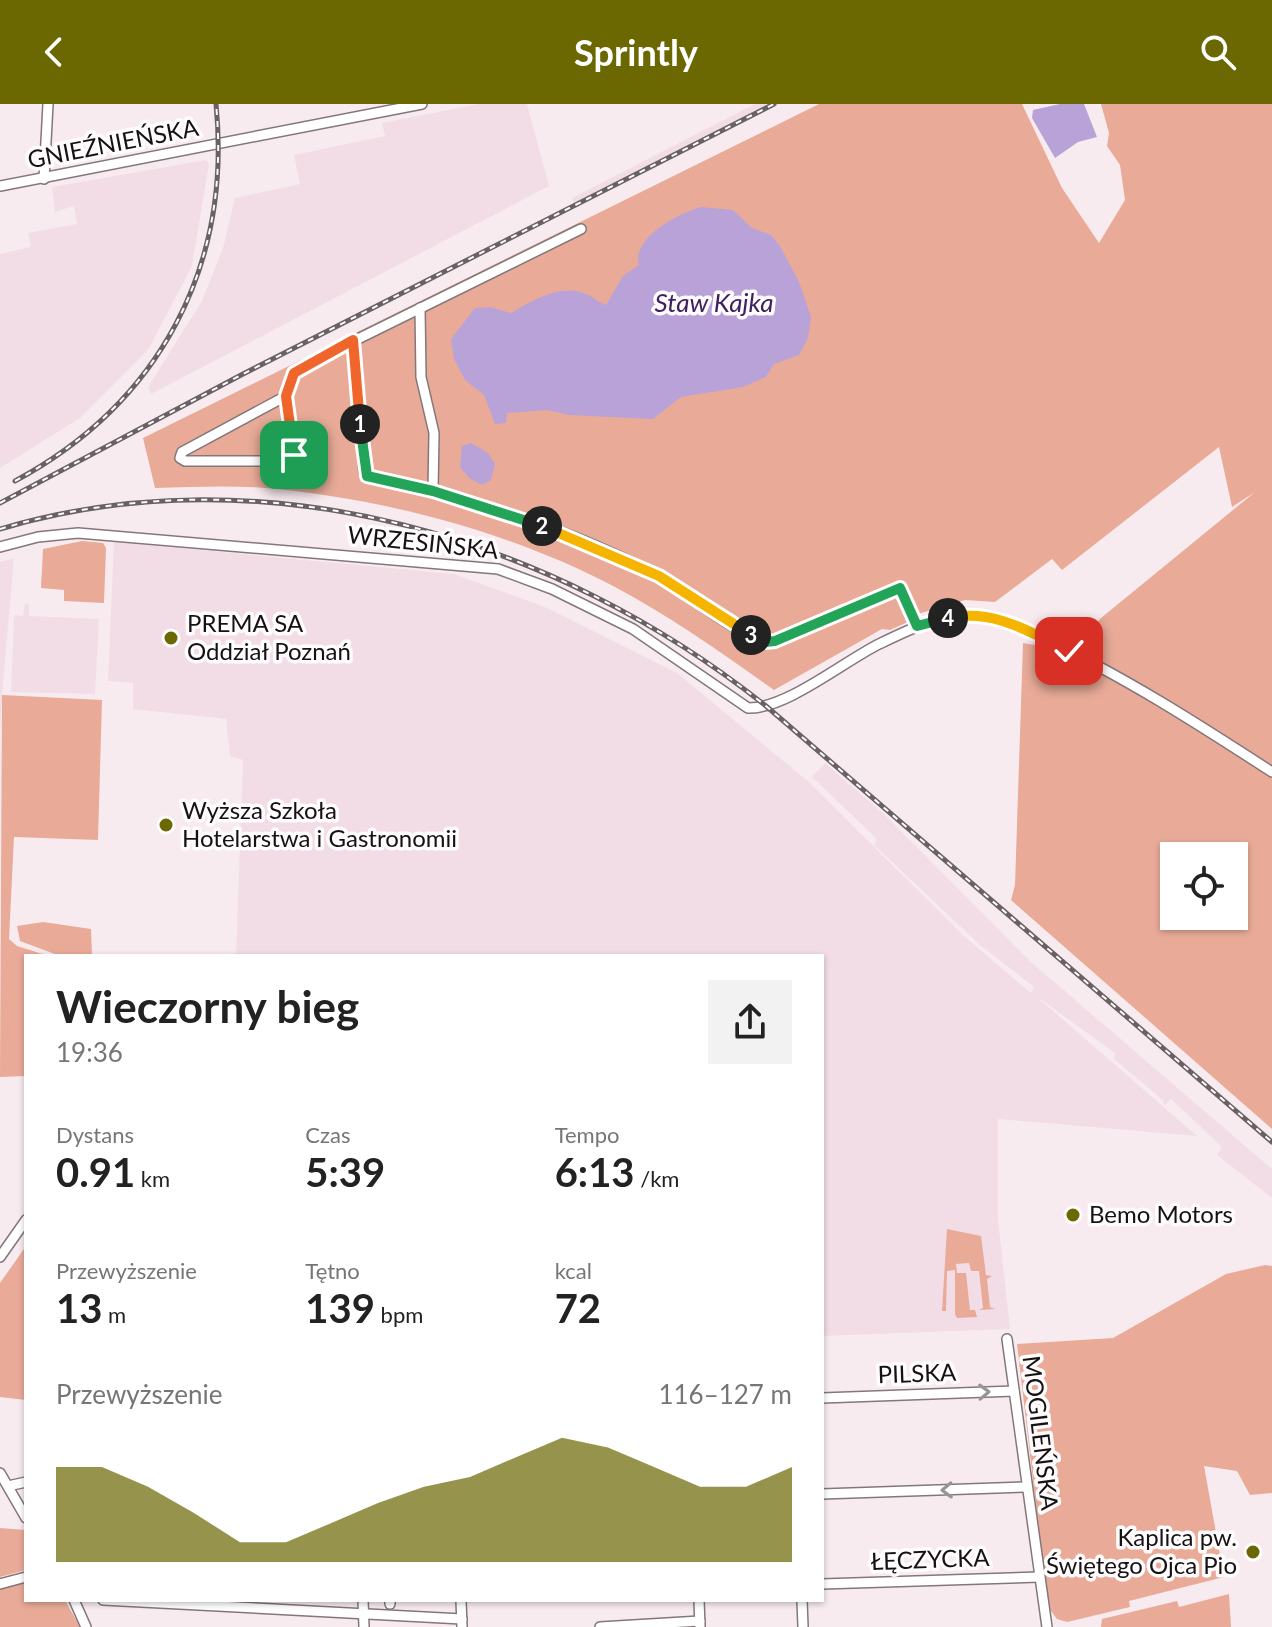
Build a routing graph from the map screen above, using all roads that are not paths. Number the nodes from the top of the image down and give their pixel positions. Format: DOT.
graph roads {
  1 [pos="48,104"];
  2 [pos="422,104"];
  3 [pos="44,179"];
  4 [pos="0,186"];
  5 [pos="581,229"];
  6 [pos="420,308"];
  7 [pos="353,340"];
  8 [pos="286,396"];
  9 [pos="433,491"];
  10 [pos="0,547"];
  11 [pos="917,626"];
  12 [pos="1272,772"];
  13 [pos="24,1223"];
  14 [pos="0,1257"];
  15 [pos="1007,1339"];
  16 [pos="1014,1391"];
  17 [pos="824,1398"];
  18 [pos="0,1473"];
  19 [pos="24,1482"];
  20 [pos="8,1486"];
  21 [pos="1025,1487"];
  22 [pos="824,1494"];
  23 [pos="24,1514"];
  24 [pos="1039,1577"];
  25 [pos="24,1578"];
  26 [pos="0,1584"];
  27 [pos="824,1584"];
  28 [pos="75,1602"];
  29 [pos="140,1602"];
  30 [pos="363,1602"];
  31 [pos="461,1602"];
  32 [pos="699,1602"];
  33 [pos="802,1602"];
  34 [pos="363,1614"];
  35 [pos="462,1623"];
  36 [pos="700,1624"];
  37 [pos="86,1627"];
  38 [pos="364,1627"];
  39 [pos="600,1627"];
  40 [pos="803,1627"];
  41 [pos="1047,1627"];
  1 -- 3 [label="street"];
  2 -- 3 [label="street, GNIEŹNIEŃSKA"];
  3 -- 4 [label="street, GNIEŹNIEŃSKA"];
  5 -- 6 [label="street"];
  6 -- 7 [label="street"];
  6 -- 9 [label="street"];
  7 -- 8 [label="street"];
  7 -- 9 [label="street"];
  8 -- 8 [label="street"];
  9 -- 11 [label="street"];
  10 -- 11 [label="street, WRZESIŃSKA"];
  11 -- 12 [label="street, WRZESIŃSKA"];
  13 -- 14 [label="street"];
  15 -- 16 [label="street, MOGILEŃSKA"];
  17 -- 16 [label="street, PILSKA, one-way"];
  16 -- 21 [label="street, MOGILEŃSKA"];
  18 -- 20 [label="street"];
  19 -- 20 [label="street"];
  20 -- 23 [label="street"];
  21 -- 22 [label="street, one-way"];
  21 -- 24 [label="street, MOGILEŃSKA"];
  24 -- 27 [label="street, ŁĘCZYCKA"];
  24 -- 41 [label="street, MOGILEŃSKA"];
  25 -- 26 [label="street"];
  28 -- 37 [label="street"];
  29 -- 34 [label="street"];
  30 -- 34 [label="street"];
  31 -- 35 [label="street"];
  32 -- 36 [label="street"];
  33 -- 40 [label="street"];
  34 -- 35 [label="street"];
  34 -- 38 [label="street"];
  36 -- 39 [label="street"];
}
